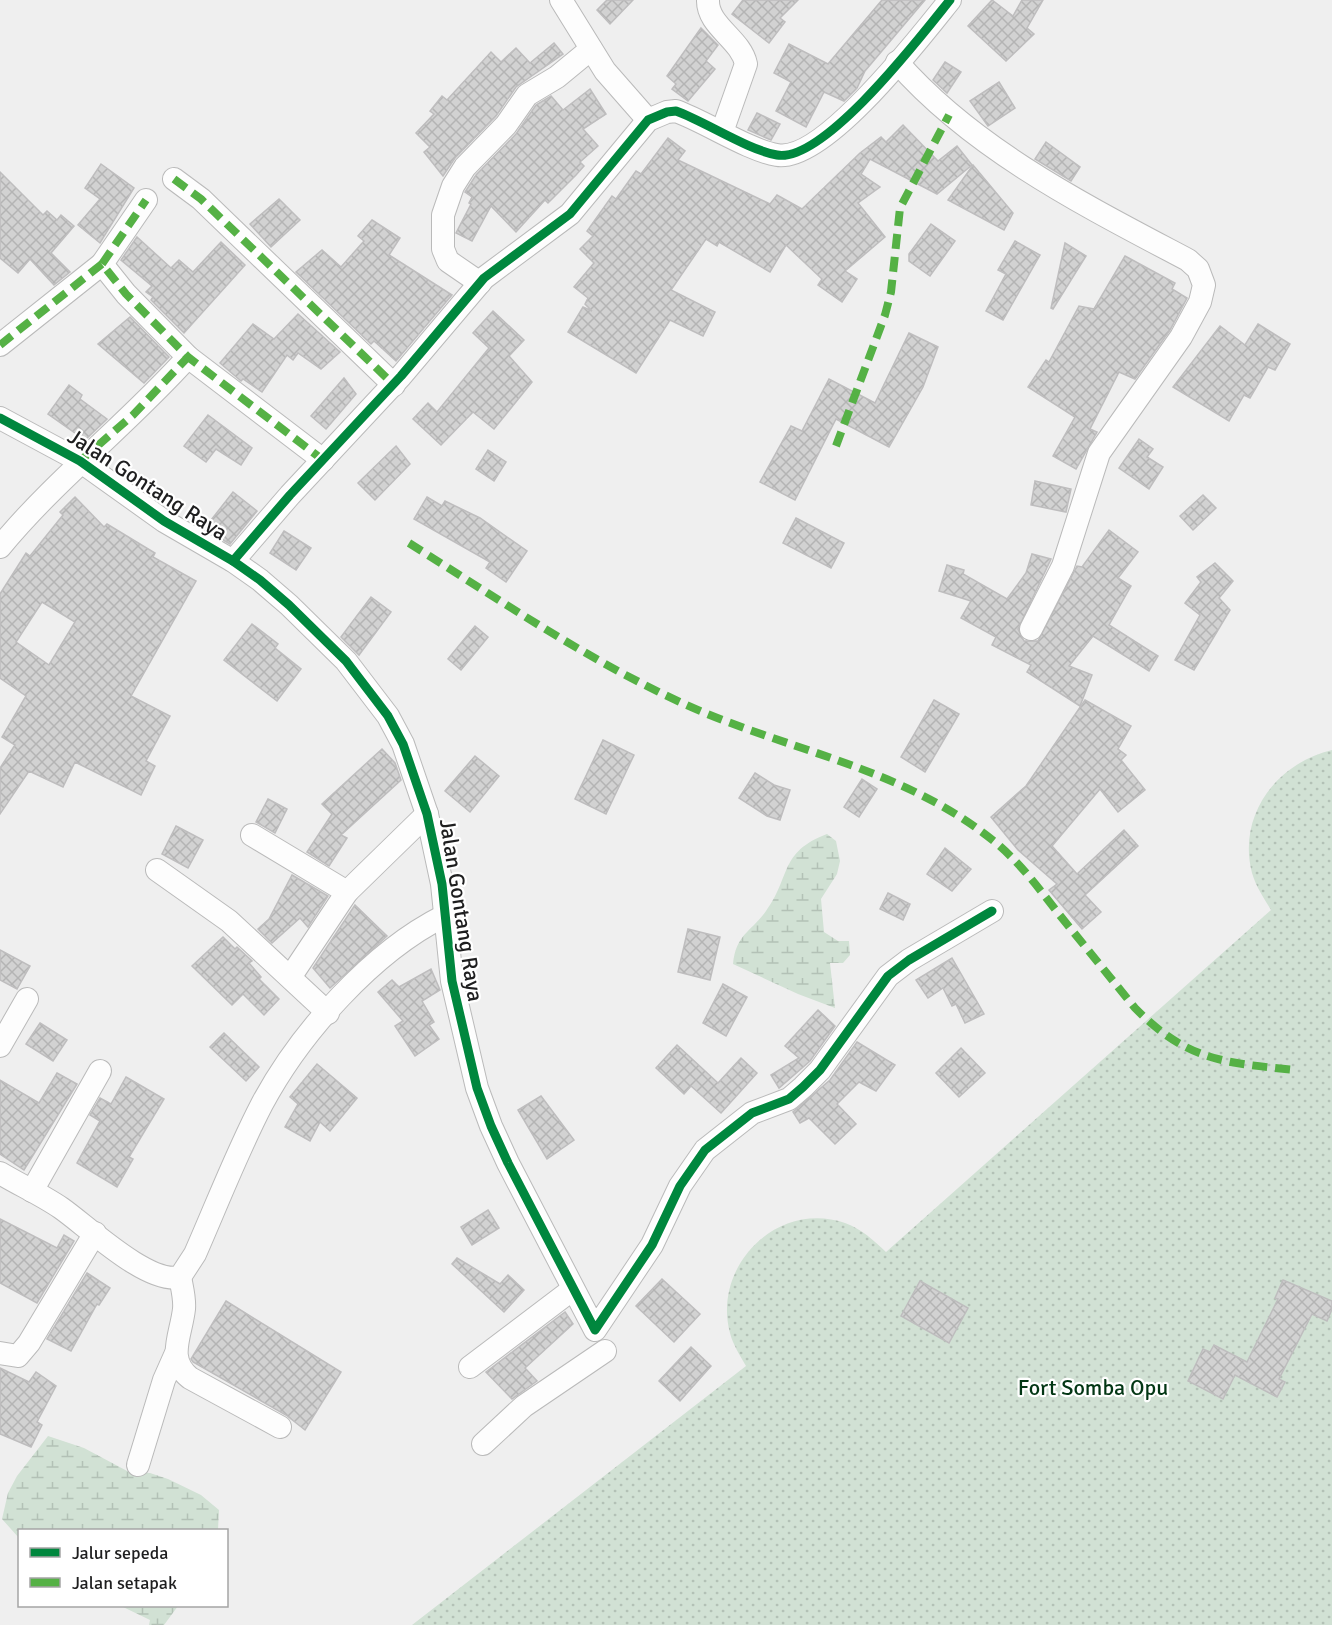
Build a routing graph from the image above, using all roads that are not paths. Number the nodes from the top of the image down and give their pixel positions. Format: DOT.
graph roads {
  1 [pos="561,0"];
  2 [pos="708,0"];
  3 [pos="950,0"];
  4 [pos="591,49"];
  5 [pos="897,62"];
  6 [pos="648,120"];
  7 [pos="722,132"];
  8 [pos="174,179"];
  9 [pos="146,200"];
  10 [pos="102,264"];
  11 [pos="480,283"];
  12 [pos="0,345"];
  13 [pos="188,357"];
  14 [pos="394,385"];
  15 [pos="0,418"];
  16 [pos="323,460"];
  17 [pos="80,461"];
  18 [pos="0,547"];
  19 [pos="233,561"];
  20 [pos="1031,629"];
  21 [pos="427,814"];
  22 [pos="252,835"];
  23 [pos="157,870"];
  24 [pos="347,892"];
  25 [pos="992,911"];
  26 [pos="444,916"];
  27 [pos="291,976"];
  28 [pos="27,999"];
  29 [pos="328,1013"];
  30 [pos="0,1046"];
  31 [pos="100,1071"];
  32 [pos="0,1173"];
  33 [pos="32,1191"];
  34 [pos="95,1233"];
  35 [pos="180,1277"];
  36 [pos="573,1289"];
  37 [pos="604,1351"];
  38 [pos="0,1353"];
  39 [pos="176,1353"];
  40 [pos="470,1367"];
  41 [pos="280,1427"];
  42 [pos="483,1444"];
  43 [pos="138,1466"];
  1 -- 4 [label="street"];
  2 -- 7 [label="street"];
  3 -- 5 [label="street"];
  4 -- 6 [label="street"];
  4 -- 11 [label="street"];
  5 -- 7 [label="street"];
  5 -- 20 [label="street"];
  6 -- 7 [label="street"];
  6 -- 11 [label="street"];
  8 -- 14 [label="street"];
  9 -- 10 [label="street"];
  10 -- 12 [label="street"];
  10 -- 13 [label="street"];
  11 -- 14 [label="street"];
  13 -- 16 [label="street"];
  13 -- 17 [label="street"];
  14 -- 16 [label="street"];
  15 -- 17 [label="street, Jalan Gontang Raya"];
  16 -- 19 [label="street"];
  17 -- 18 [label="street"];
  17 -- 19 [label="street, Jalan Gontang Raya"];
  19 -- 21 [label="street, Jalan Gontang Raya"];
  21 -- 24 [label="street"];
  21 -- 26 [label="street, Jalan Gontang Raya"];
  22 -- 24 [label="street"];
  23 -- 27 [label="street"];
  24 -- 27 [label="street"];
  25 -- 36 [label="street, Jalan Gontang Raya"];
  26 -- 29 [label="street"];
  26 -- 36 [label="street, Jalan Gontang Raya"];
  27 -- 29 [label="street"];
  28 -- 30 [label="street"];
  29 -- 35 [label="street"];
  31 -- 33 [label="street"];
  32 -- 33 [label="street"];
  33 -- 34 [label="street"];
  34 -- 35 [label="street"];
  34 -- 38 [label="street"];
  35 -- 39 [label="street"];
  36 -- 40 [label="street"];
  37 -- 42 [label="street"];
  39 -- 41 [label="street"];
  39 -- 43 [label="street"];
}
